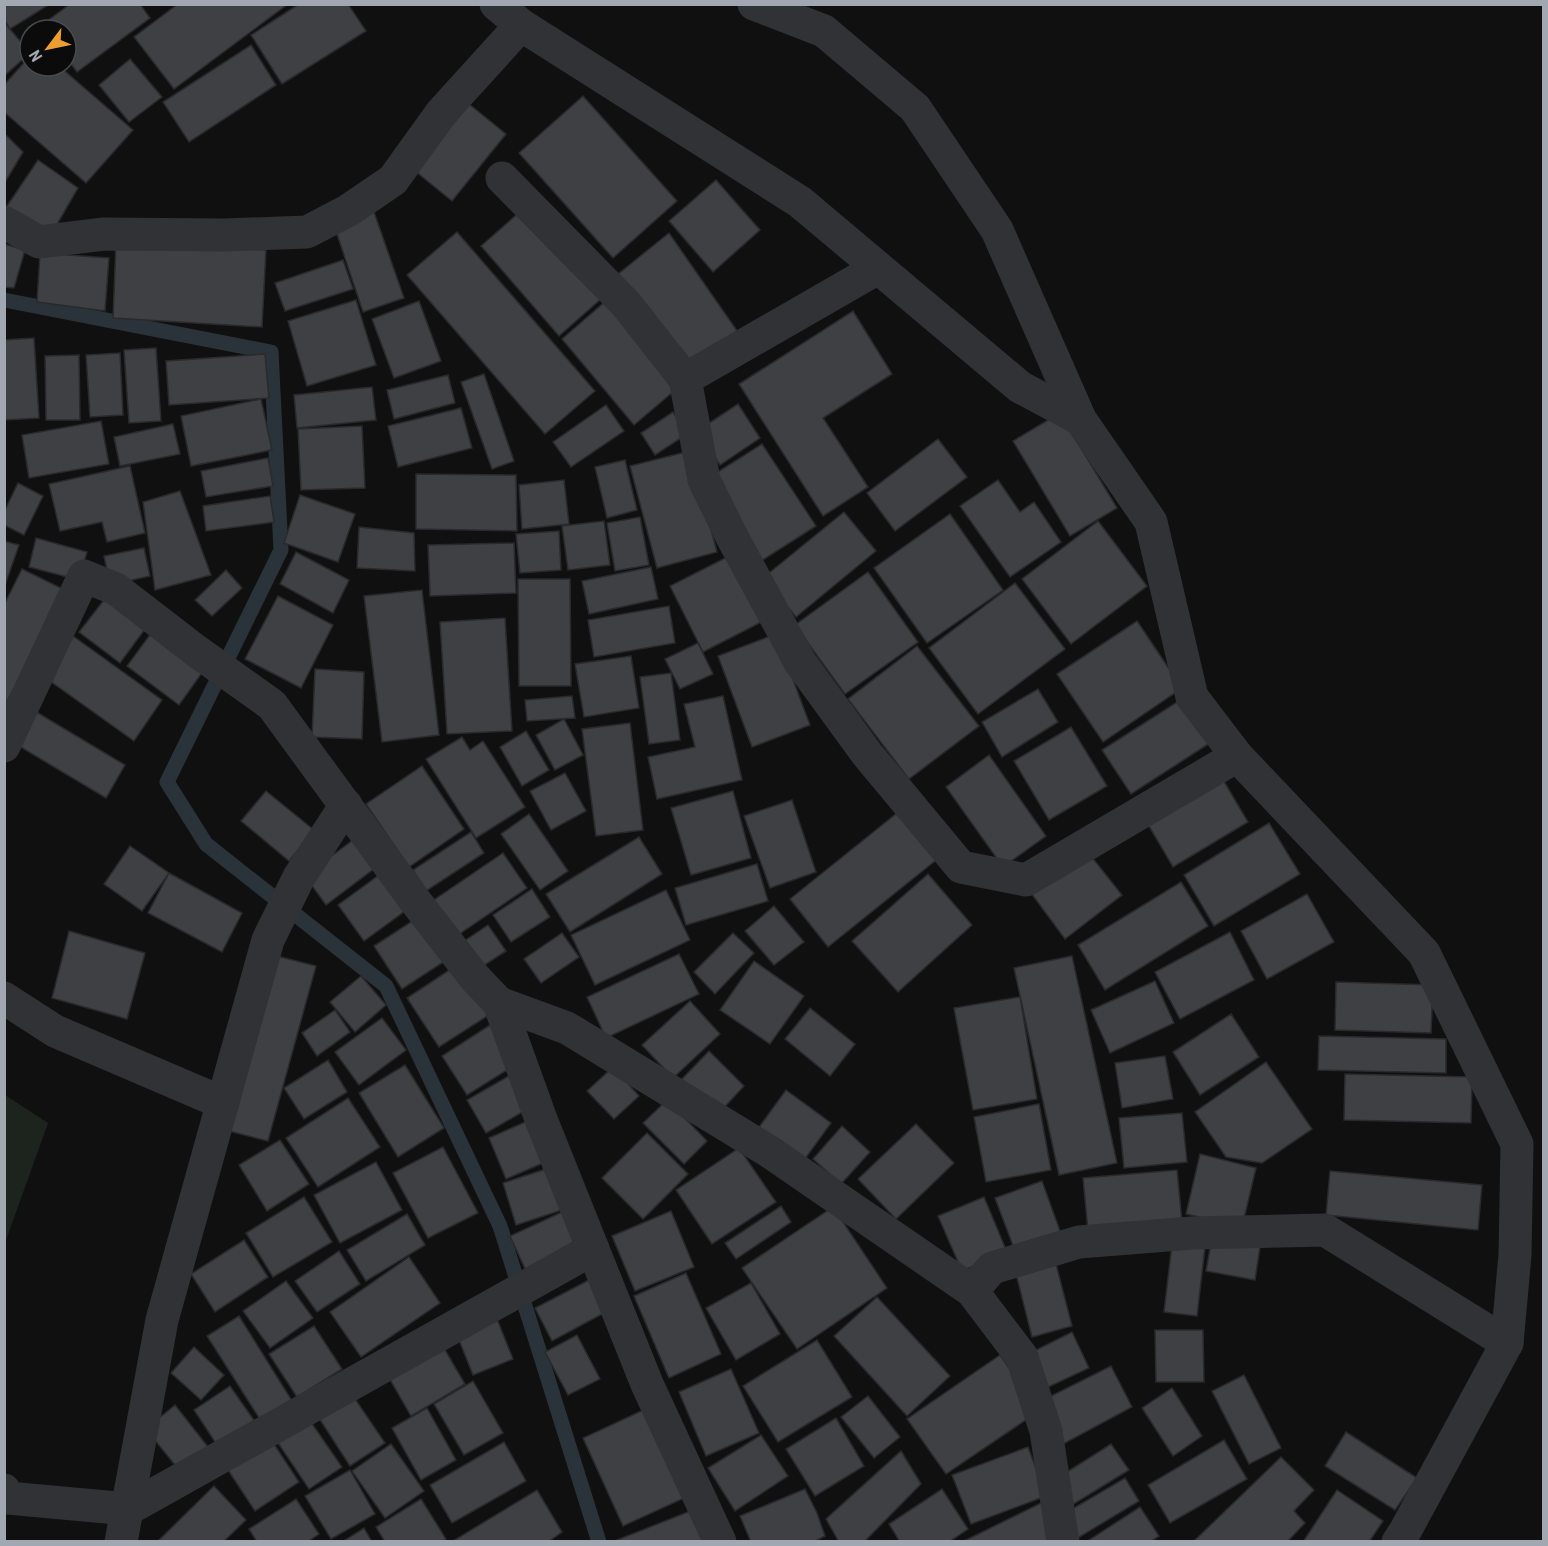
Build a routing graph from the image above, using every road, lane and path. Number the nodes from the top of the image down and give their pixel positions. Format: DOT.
graph roads {
  1 [pos="496,4"];
  2 [pos="754,4"];
  3 [pos="521,25"];
  4 [pos="502,178"];
  5 [pos="4,222"];
  6 [pos="878,267"];
  7 [pos="685,379"];
  8 [pos="1080,419"];
  9 [pos="4,746"];
  10 [pos="1238,756"];
  11 [pos="346,805"];
  12 [pos="4,998"];
  13 [pos="499,1003"];
  14 [pos="223,1103"];
  15 [pos="593,1249"];
  16 [pos="972,1291"];
  17 [pos="1508,1343"];
  18 [pos="4,1490"];
  19 [pos="128,1509"];
  20 [pos="120,1542"];
  21 [pos="720,1542"];
  22 [pos="1063,1542"];
  23 [pos="1398,1542"];
  1 -- 3 [label="street"];
  2 -- 8 [label="street"];
  3 -- 5 [label="street"];
  3 -- 6 [label="street"];
  4 -- 7 [label="street"];
  6 -- 7 [label="street"];
  6 -- 8 [label="street"];
  7 -- 10 [label="street"];
  8 -- 10 [label="street"];
  9 -- 11 [label="street"];
  10 -- 17 [label="street"];
  11 -- 13 [label="street"];
  11 -- 14 [label="street"];
  12 -- 14 [label="street"];
  13 -- 15 [label="street"];
  13 -- 16 [label="street"];
  14 -- 19 [label="street"];
  15 -- 19 [label="street"];
  15 -- 21 [label="street"];
  16 -- 17 [label="street"];
  16 -- 22 [label="street"];
  17 -- 23 [label="street"];
  18 -- 19 [label="street"];
  19 -- 20 [label="street"];
}
